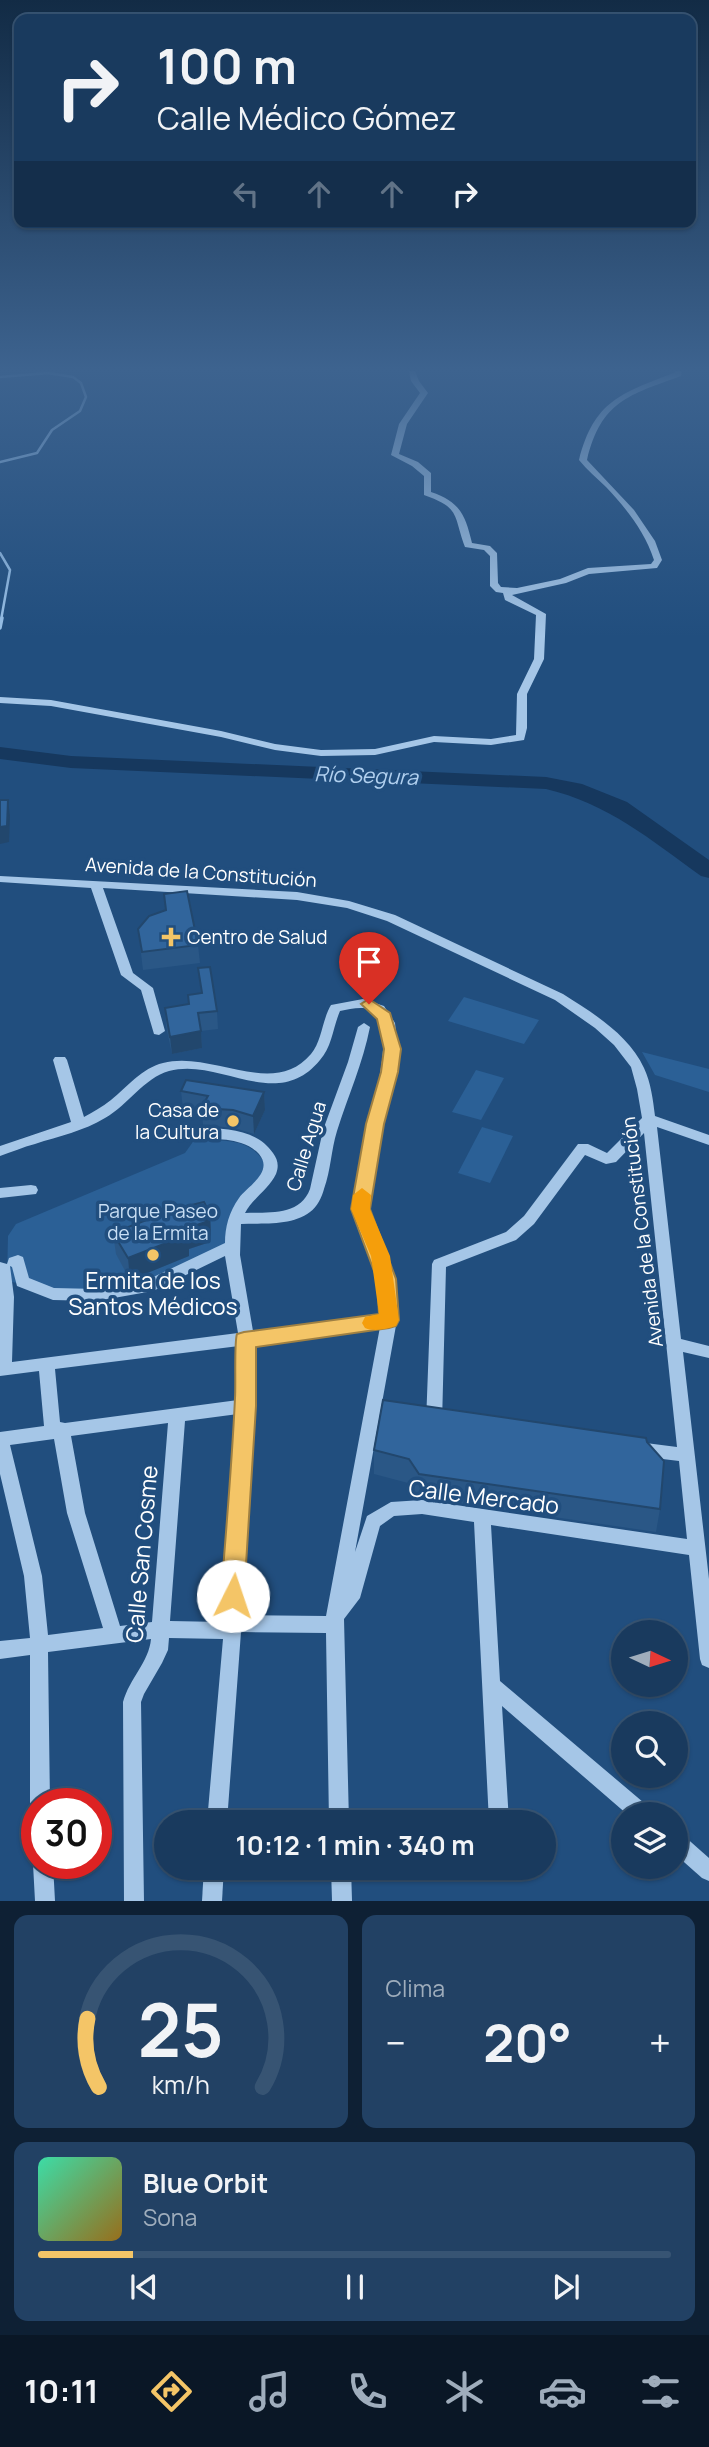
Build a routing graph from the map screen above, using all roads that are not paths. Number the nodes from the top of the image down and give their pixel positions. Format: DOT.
graph roads {
  1 [pos="405,460"];
  2 [pos="583,460"];
  3 [pos="514,590"];
  4 [pos="0,700"];
  5 [pos="0,879"];
  6 [pos="96,884"];
  7 [pos="127,975"];
  8 [pos="365,1027"];
  9 [pos="159,1031"];
  10 [pos="60,1060"];
  11 [pos="649,1119"];
  12 [pos="79,1125"];
  13 [pos="187,1132"];
  14 [pos="709,1140"];
  15 [pos="0,1151"];
  16 [pos="31,1191"];
  17 [pos="0,1194"];
  18 [pos="235,1219"];
  19 [pos="233,1246"];
  20 [pos="6,1266"];
  21 [pos="389,1320"];
  22 [pos="244,1340"];
  23 [pos="675,1344"];
  24 [pos="709,1352"];
  25 [pos="46,1364"];
  26 [pos="2,1370"];
  27 [pos="246,1406"];
  28 [pos="177,1414"];
  29 [pos="434,1423"];
  30 [pos="57,1429"];
  31 [pos="0,1439"];
  32 [pos="619,1446"];
  33 [pos="687,1455"];
  34 [pos="482,1516"];
  35 [pos="696,1548"];
  36 [pos="335,1620"];
  37 [pos="230,1627"];
  38 [pos="161,1629"];
  39 [pos="114,1634"];
  40 [pos="41,1644"];
  41 [pos="0,1650"];
  42 [pos="708,1651"];
  43 [pos="491,1685"];
  44 [pos="40,1788"];
  45 [pos="628,1802"];
  46 [pos="218,1810"];
  47 [pos="339,1810"];
  48 [pos="498,1810"];
  49 [pos="688,1853"];
  50 [pos="709,1871"];
  51 [pos="44,1879"];
  52 [pos="213,1880"];
  53 [pos="341,1880"];
  54 [pos="45,1901"];
  55 [pos="134,1901"];
  56 [pos="212,1901"];
  57 [pos="342,1901"];
  1 -- 3 [label="street"];
  2 -- 3 [label="street"];
  3 -- 4 [label="street"];
  5 -- 6 [label="street, Avenida de la Constitución"];
  6 -- 7 [label="street"];
  6 -- 11 [label="street, Avenida de la Constitución"];
  7 -- 9 [label="street"];
  8 -- 18 [label="street, Calle Agua"];
  10 -- 12 [label="street"];
  11 -- 14 [label="street"];
  11 -- 23 [label="street, Avenida de la Constitución"];
  11 -- 29 [label="street"];
  12 -- 15 [label="street"];
  12 -- 21 [label="street"];
  13 -- 18 [label="street"];
  16 -- 17 [label="street"];
  18 -- 19 [label="street"];
  19 -- 20 [label="street"];
  19 -- 22 [label="street"];
  20 -- 26 [label="street"];
  21 -- 22 [label="street"];
  21 -- 36 [label="street"];
  22 -- 25 [label="street"];
  22 -- 27 [label="street"];
  23 -- 24 [label="street"];
  23 -- 33 [label="street, Avenida de la Constitución"];
  25 -- 26 [label="street"];
  25 -- 30 [label="street"];
  27 -- 28 [label="street"];
  27 -- 37 [label="street"];
  28 -- 30 [label="street"];
  28 -- 38 [label="street, Calle San Cosme"];
  30 -- 31 [label="street"];
  30 -- 39 [label="street"];
  31 -- 40 [label="street"];
  32 -- 33 [label="street"];
  33 -- 35 [label="street, Avenida de la Constitución"];
  34 -- 35 [label="street, Calle Mercado"];
  34 -- 36 [label="street, Calle Mercado"];
  34 -- 43 [label="street"];
  35 -- 42 [label="street, Avenida de la Constitución"];
  36 -- 37 [label="street"];
  36 -- 47 [label="street"];
  37 -- 38 [label="street"];
  37 -- 46 [label="street"];
  38 -- 39 [label="street"];
  38 -- 55 [label="street, Calle San Cosme"];
  39 -- 40 [label="street"];
  40 -- 41 [label="street"];
  40 -- 44 [label="street"];
  43 -- 45 [label="street"];
  43 -- 48 [label="street"];
  49 -- 50 [label="street"];
  51 -- 54 [label="street"];
  52 -- 56 [label="street"];
  53 -- 57 [label="street"];
}
